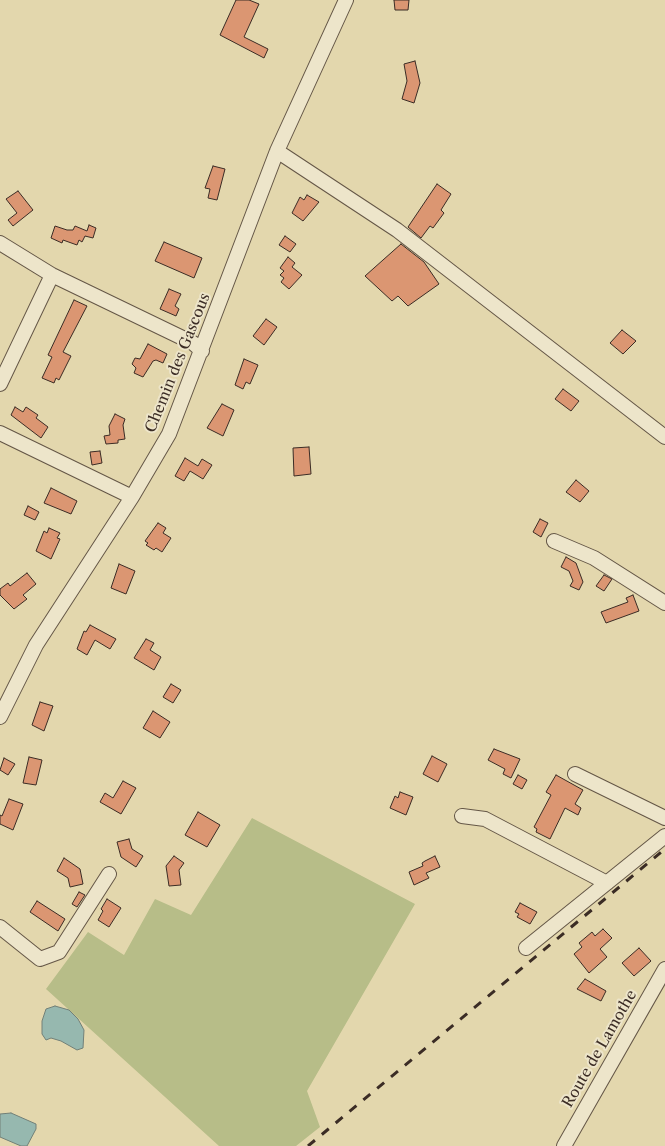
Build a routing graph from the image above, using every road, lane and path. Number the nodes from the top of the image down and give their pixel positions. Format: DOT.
graph roads {
  1 [pos="346,0"];
  2 [pos="277,151"];
  3 [pos="0,242"];
  4 [pos="52,275"];
  5 [pos="202,351"];
  6 [pos="0,384"];
  7 [pos="0,433"];
  8 [pos="665,438"];
  9 [pos="132,497"];
  10 [pos="554,541"];
  11 [pos="665,603"];
  12 [pos="0,717"];
  13 [pos="575,774"];
  14 [pos="462,816"];
  15 [pos="665,818"];
  16 [pos="665,836"];
  17 [pos="109,874"];
  18 [pos="607,883"];
  19 [pos="0,927"];
  20 [pos="526,948"];
  21 [pos="665,969"];
  22 [pos="564,1146"];
  1 -- 2 [label="street, Chemin des Gascous"];
  2 -- 5 [label="street, Chemin des Gascous"];
  2 -- 8 [label="street"];
  3 -- 4 [label="street"];
  4 -- 5 [label="street"];
  4 -- 6 [label="street"];
  5 -- 9 [label="street, Chemin des Gascous"];
  7 -- 9 [label="street"];
  9 -- 12 [label="street, Chemin des Gascous"];
  10 -- 11 [label="street"];
  13 -- 15 [label="street"];
  14 -- 18 [label="street"];
  16 -- 18 [label="street"];
  17 -- 19 [label="street"];
  18 -- 20 [label="street"];
  21 -- 22 [label="street, Route de Lamothe"];
}
